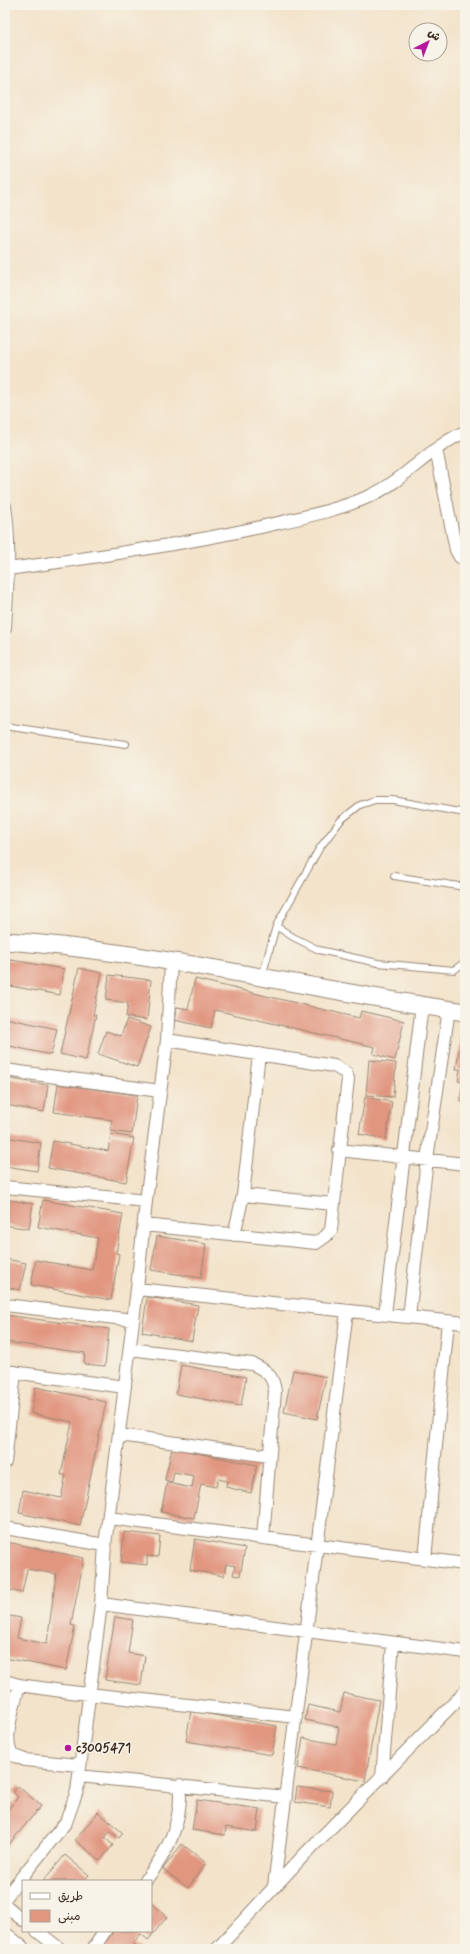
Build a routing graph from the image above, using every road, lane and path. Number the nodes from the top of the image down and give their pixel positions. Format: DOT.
graph roads {
  1 [pos="465,432"];
  2 [pos="436,449"];
  3 [pos="5,506"];
  4 [pos="6,522"];
  5 [pos="465,558"];
  6 [pos="8,569"];
  7 [pos="5,628"];
  8 [pos="5,726"];
  9 [pos="126,744"];
  10 [pos="465,813"];
  11 [pos="394,876"];
  12 [pos="465,887"];
  13 [pos="276,926"];
  14 [pos="5,942"];
  15 [pos="171,962"];
  16 [pos="465,962"];
  17 [pos="262,978"];
  18 [pos="422,1005"];
  19 [pos="457,1011"];
  20 [pos="167,1040"];
  21 [pos="259,1054"];
  22 [pos="5,1070"];
  23 [pos="160,1091"];
  24 [pos="339,1150"];
  25 [pos="404,1157"];
  26 [pos="427,1159"];
  27 [pos="465,1164"];
  28 [pos="5,1187"];
  29 [pos="243,1195"];
  30 [pos="146,1201"];
  31 [pos="333,1204"];
  32 [pos="144,1225"];
  33 [pos="234,1235"];
  34 [pos="137,1289"];
  35 [pos="5,1305"];
  36 [pos="347,1311"];
  37 [pos="385,1314"];
  38 [pos="409,1317"];
  39 [pos="133,1320"];
  40 [pos="448,1322"];
  41 [pos="465,1324"];
  42 [pos="130,1349"];
  43 [pos="10,1371"];
  44 [pos="125,1387"];
  45 [pos="120,1435"];
  46 [pos="269,1456"];
  47 [pos="5,1462"];
  48 [pos="109,1518"];
  49 [pos="5,1528"];
  50 [pos="263,1538"];
  51 [pos="105,1545"];
  52 [pos="319,1545"];
  53 [pos="425,1559"];
  54 [pos="465,1564"];
  55 [pos="101,1604"];
  56 [pos="306,1630"];
  57 [pos="393,1643"];
  58 [pos="465,1652"];
  59 [pos="5,1681"];
  60 [pos="19,1685"];
  61 [pos="465,1692"];
  62 [pos="88,1693"];
  63 [pos="296,1717"];
  64 [pos="79,1771"];
  65 [pos="382,1777"];
  66 [pos="180,1785"];
  67 [pos="286,1797"];
  68 [pos="146,1880"];
  69 [pos="274,1886"];
  70 [pos="5,1898"];
  71 [pos="5,1905"];
  72 [pos="22,1919"];
  73 [pos="39,1932"];
  74 [pos="104,1932"];
  75 [pos="5,1936"];
  76 [pos="21,1949"];
  77 [pos="60,1949"];
  78 [pos="93,1949"];
  79 [pos="217,1949"];
  1 -- 2 [label="street"];
  2 -- 5 [label="street"];
  2 -- 6 [label="street"];
  3 -- 4 [label="street"];
  4 -- 6 [label="street"];
  6 -- 7 [label="street"];
  8 -- 9 [label="lane"];
  10 -- 13 [label="lane"];
  11 -- 12 [label="lane"];
  13 -- 16 [label="lane"];
  13 -- 17 [label="lane"];
  14 -- 15 [label="main road"];
  15 -- 17 [label="main road"];
  15 -- 20 [label="street"];
  17 -- 18 [label="main road"];
  18 -- 19 [label="main road"];
  18 -- 25 [label="street"];
  19 -- 26 [label="street"];
  20 -- 21 [label="street"];
  20 -- 23 [label="street"];
  21 -- 24 [label="street"];
  21 -- 29 [label="street"];
  22 -- 23 [label="street"];
  23 -- 30 [label="street"];
  24 -- 25 [label="street"];
  24 -- 31 [label="street"];
  25 -- 26 [label="street"];
  25 -- 37 [label="street"];
  26 -- 27 [label="street"];
  26 -- 38 [label="street"];
  28 -- 30 [label="street"];
  29 -- 31 [label="street"];
  29 -- 33 [label="street"];
  30 -- 32 [label="street"];
  31 -- 33 [label="street"];
  32 -- 33 [label="street"];
  32 -- 34 [label="street"];
  34 -- 36 [label="street"];
  34 -- 39 [label="street"];
  35 -- 39 [label="street"];
  36 -- 37 [label="street"];
  36 -- 52 [label="street"];
  37 -- 38 [label="street"];
  38 -- 40 [label="street"];
  39 -- 42 [label="street"];
  40 -- 41 [label="street"];
  40 -- 53 [label="street"];
  42 -- 44 [label="street"];
  42 -- 46 [label="street"];
  43 -- 44 [label="street"];
  43 -- 47 [label="street"];
  44 -- 45 [label="street"];
  45 -- 46 [label="street"];
  45 -- 48 [label="street"];
  46 -- 50 [label="street"];
  48 -- 50 [label="street"];
  48 -- 51 [label="street"];
  49 -- 51 [label="street"];
  50 -- 52 [label="street"];
  51 -- 55 [label="street"];
  52 -- 53 [label="street"];
  52 -- 56 [label="street"];
  53 -- 54 [label="street"];
  55 -- 56 [label="street"];
  55 -- 62 [label="street"];
  56 -- 57 [label="street"];
  56 -- 63 [label="street"];
  57 -- 58 [label="street"];
  57 -- 65 [label="street"];
  59 -- 60 [label="street"];
  60 -- 62 [label="street"];
  60 -- 64 [label="street"];
  61 -- 65 [label="street"];
  62 -- 63 [label="street"];
  62 -- 64 [label="street"];
  63 -- 67 [label="street"];
  64 -- 66 [label="street"];
  64 -- 70 [label="street"];
  65 -- 69 [label="street"];
  66 -- 67 [label="street"];
  66 -- 68 [label="street"];
  67 -- 69 [label="street"];
  69 -- 79 [label="street"];
  71 -- 72 [label="street"];
  73 -- 77 [label="street"];
  74 -- 78 [label="street"];
  75 -- 76 [label="main road"];
}
